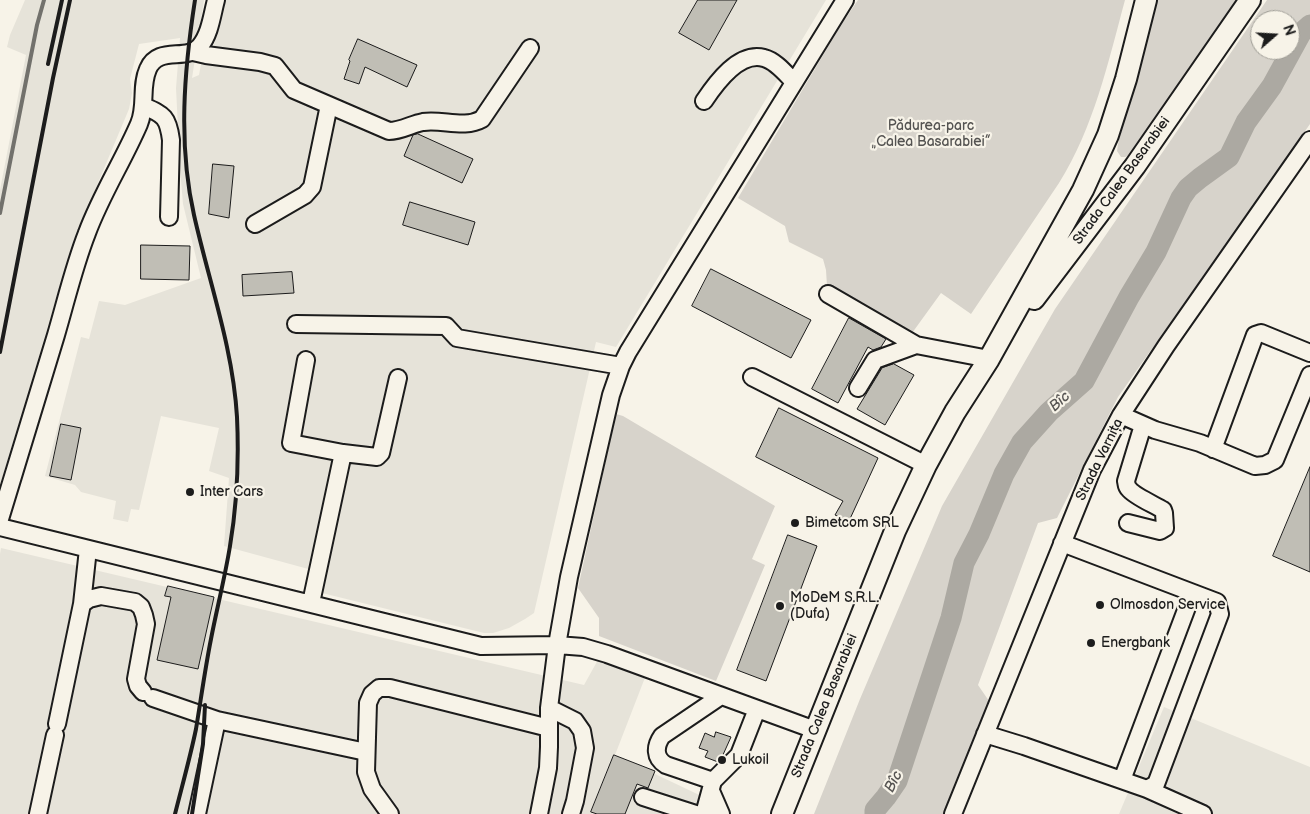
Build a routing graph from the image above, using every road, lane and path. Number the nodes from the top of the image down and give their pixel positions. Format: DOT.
graph roads {
  1 [pos="216,0"];
  2 [pos="845,0"];
  3 [pos="1146,0"];
  4 [pos="1250,0"];
  5 [pos="530,48"];
  6 [pos="193,52"];
  7 [pos="794,82"];
  8 [pos="704,100"];
  9 [pos="329,105"];
  10 [pos="144,106"];
  11 [pos="1310,140"];
  12 [pos="169,217"];
  13 [pos="255,224"];
  14 [pos="828,294"];
  15 [pos="296,324"];
  16 [pos="916,345"];
  17 [pos="1310,354"];
  18 [pos="989,359"];
  19 [pos="306,360"];
  20 [pos="621,366"];
  21 [pos="1310,375"];
  22 [pos="752,377"];
  23 [pos="398,378"];
  24 [pos="858,388"];
  25 [pos="1121,415"];
  26 [pos="1143,425"];
  27 [pos="1213,449"];
  28 [pos="343,453"];
  29 [pos="926,465"];
  30 [pos="0,520"];
  31 [pos="1128,523"];
  32 [pos="0,527"];
  33 [pos="1062,543"];
  34 [pos="88,549"];
  35 [pos="1192,594"];
  36 [pos="82,604"];
  37 [pos="311,604"];
  38 [pos="557,645"];
  39 [pos="722,696"];
  40 [pos="549,708"];
  41 [pos="757,709"];
  42 [pos="217,720"];
  43 [pos="549,728"];
  44 [pos="815,730"];
  45 [pos="985,734"];
  46 [pos="366,752"];
  47 [pos="1122,780"];
  48 [pos="712,786"];
  49 [pos="1147,789"];
  50 [pos="643,797"];
  51 [pos="38,814"];
  52 [pos="197,814"];
  53 [pos="390,814"];
  54 [pos="539,814"];
  55 [pos="571,814"];
  56 [pos="696,814"];
  57 [pos="704,814"];
  58 [pos="721,814"];
  59 [pos="782,814"];
  60 [pos="953,814"];
  61 [pos="1203,814"];
  1 -- 6 [label="street"];
  2 -- 7 [label="street"];
  3 -- 18 [label="main road, Strada Calea Basarabiei"];
  4 -- 18 [label="main road, Strada Calea Basarabiei"];
  5 -- 9 [label="street"];
  6 -- 9 [label="street"];
  6 -- 10 [label="street"];
  7 -- 8 [label="street"];
  7 -- 20 [label="street"];
  9 -- 13 [label="street"];
  10 -- 12 [label="street"];
  10 -- 30 [label="street"];
  11 -- 25 [label="street, Strada Varnița"];
  14 -- 16 [label="street"];
  15 -- 20 [label="street"];
  16 -- 18 [label="street"];
  16 -- 24 [label="street"];
  17 -- 27 [label="street"];
  18 -- 29 [label="main road, Strada Calea Basarabiei"];
  19 -- 28 [label="street"];
  20 -- 38 [label="street"];
  21 -- 27 [label="street"];
  22 -- 29 [label="street"];
  23 -- 28 [label="street"];
  25 -- 26 [label="street"];
  25 -- 33 [label="street, Strada Varnița"];
  26 -- 27 [label="street"];
  26 -- 31 [label="street"];
  28 -- 37 [label="street"];
  29 -- 44 [label="main road, Strada Calea Basarabiei"];
  32 -- 34 [label="street"];
  33 -- 35 [label="street"];
  33 -- 45 [label="street, Strada Varnița"];
  34 -- 36 [label="street"];
  34 -- 37 [label="street"];
  35 -- 47 [label="street"];
  35 -- 49 [label="street"];
  36 -- 42 [label="street"];
  36 -- 51 [label="street"];
  37 -- 38 [label="street"];
  38 -- 39 [label="street"];
  38 -- 40 [label="street"];
  39 -- 41 [label="street"];
  39 -- 48 [label="street"];
  40 -- 43 [label="street"];
  40 -- 55 [label="street"];
  41 -- 44 [label="street"];
  41 -- 48 [label="street"];
  42 -- 46 [label="street"];
  42 -- 52 [label="street"];
  43 -- 46 [label="street"];
  43 -- 54 [label="street"];
  44 -- 59 [label="main road, Strada Calea Basarabiei"];
  45 -- 47 [label="street"];
  45 -- 60 [label="street, Strada Varnița"];
  46 -- 53 [label="street"];
  47 -- 49 [label="street"];
  48 -- 57 [label="street"];
  48 -- 58 [label="street"];
  49 -- 61 [label="street"];
  50 -- 56 [label="street"];
}
